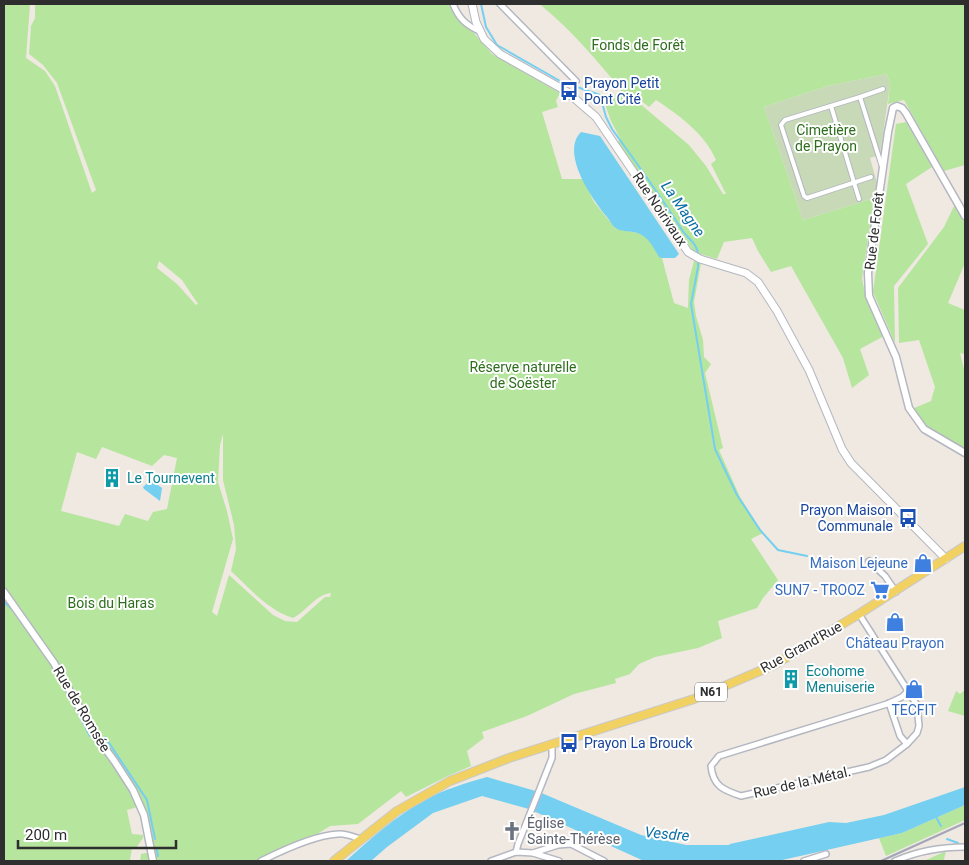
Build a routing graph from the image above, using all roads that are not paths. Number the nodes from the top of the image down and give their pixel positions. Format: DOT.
graph roads {
  1 [pos="453,4"];
  2 [pos="472,4"];
  3 [pos="500,4"];
  4 [pos="481,32"];
  5 [pos="576,82"];
  6 [pos="883,89"];
  7 [pos="860,98"];
  8 [pos="831,106"];
  9 [pos="882,170"];
  10 [pos="871,177"];
  11 [pos="854,182"];
  12 [pos="859,199"];
  13 [pos="965,216"];
  14 [pos="965,453"];
  15 [pos="965,546"];
  16 [pos="946,559"];
  17 [pos="869,561"];
  18 [pos="4,592"];
  19 [pos="896,592"];
  20 [pos="860,614"];
  21 [pos="907,692"];
  22 [pos="889,703"];
  23 [pos="907,744"];
  24 [pos="552,745"];
  25 [pos="360,839"];
  26 [pos="965,847"];
  27 [pos="516,852"];
  28 [pos="533,853"];
  29 [pos="509,854"];
  30 [pos="826,854"];
  31 [pos="153,861"];
  32 [pos="261,861"];
  33 [pos="334,861"];
  34 [pos="491,861"];
  35 [pos="508,861"];
  36 [pos="560,861"];
  37 [pos="604,861"];
  38 [pos="804,861"];
  39 [pos="895,861"];
  1 -- 4 [label="street"];
  2 -- 4 [label="main road, Rue Noirivaux"];
  3 -- 5 [label="street"];
  4 -- 16 [label="main road, Rue Noirivaux"];
  6 -- 7 [label="street"];
  7 -- 8 [label="street"];
  7 -- 9 [label="street"];
  8 -- 11 [label="street"];
  8 -- 11 [label="street"];
  9 -- 13 [label="street, Rue de Forêt"];
  9 -- 14 [label="street, Rue de Forêt"];
  10 -- 11 [label="street"];
  11 -- 12 [label="street"];
  15 -- 16 [label="main road, Rue Grand'Rue / N61"];
  16 -- 19 [label="main road, Rue Grand'Rue / N61"];
  17 -- 19 [label="street"];
  18 -- 31 [label="street, Rue de Romsée"];
  19 -- 20 [label="main road, Rue Grand'Rue / N61"];
  20 -- 21 [label="street, Rue de la Métal."];
  20 -- 24 [label="main road, Rue Grand'Rue / N61"];
  21 -- 22 [label="street, Rue de la Métal."];
  21 -- 23 [label="street, Rue de la Métal."];
  22 -- 23 [label="street"];
  22 -- 23 [label="street, Rue de la Métal."];
  24 -- 25 [label="main road, Rue Grand'Rue / N61"];
  24 -- 27 [label="street"];
  25 -- 32 [label="street"];
  25 -- 33 [label="main road, N61"];
  26 -- 39 [label="street"];
  27 -- 28 [label="street"];
  27 -- 29 [label="street"];
  28 -- 36 [label="street"];
  28 -- 37 [label="street"];
  29 -- 34 [label="street"];
  29 -- 35 [label="street"];
  30 -- 38 [label="street"];
}
